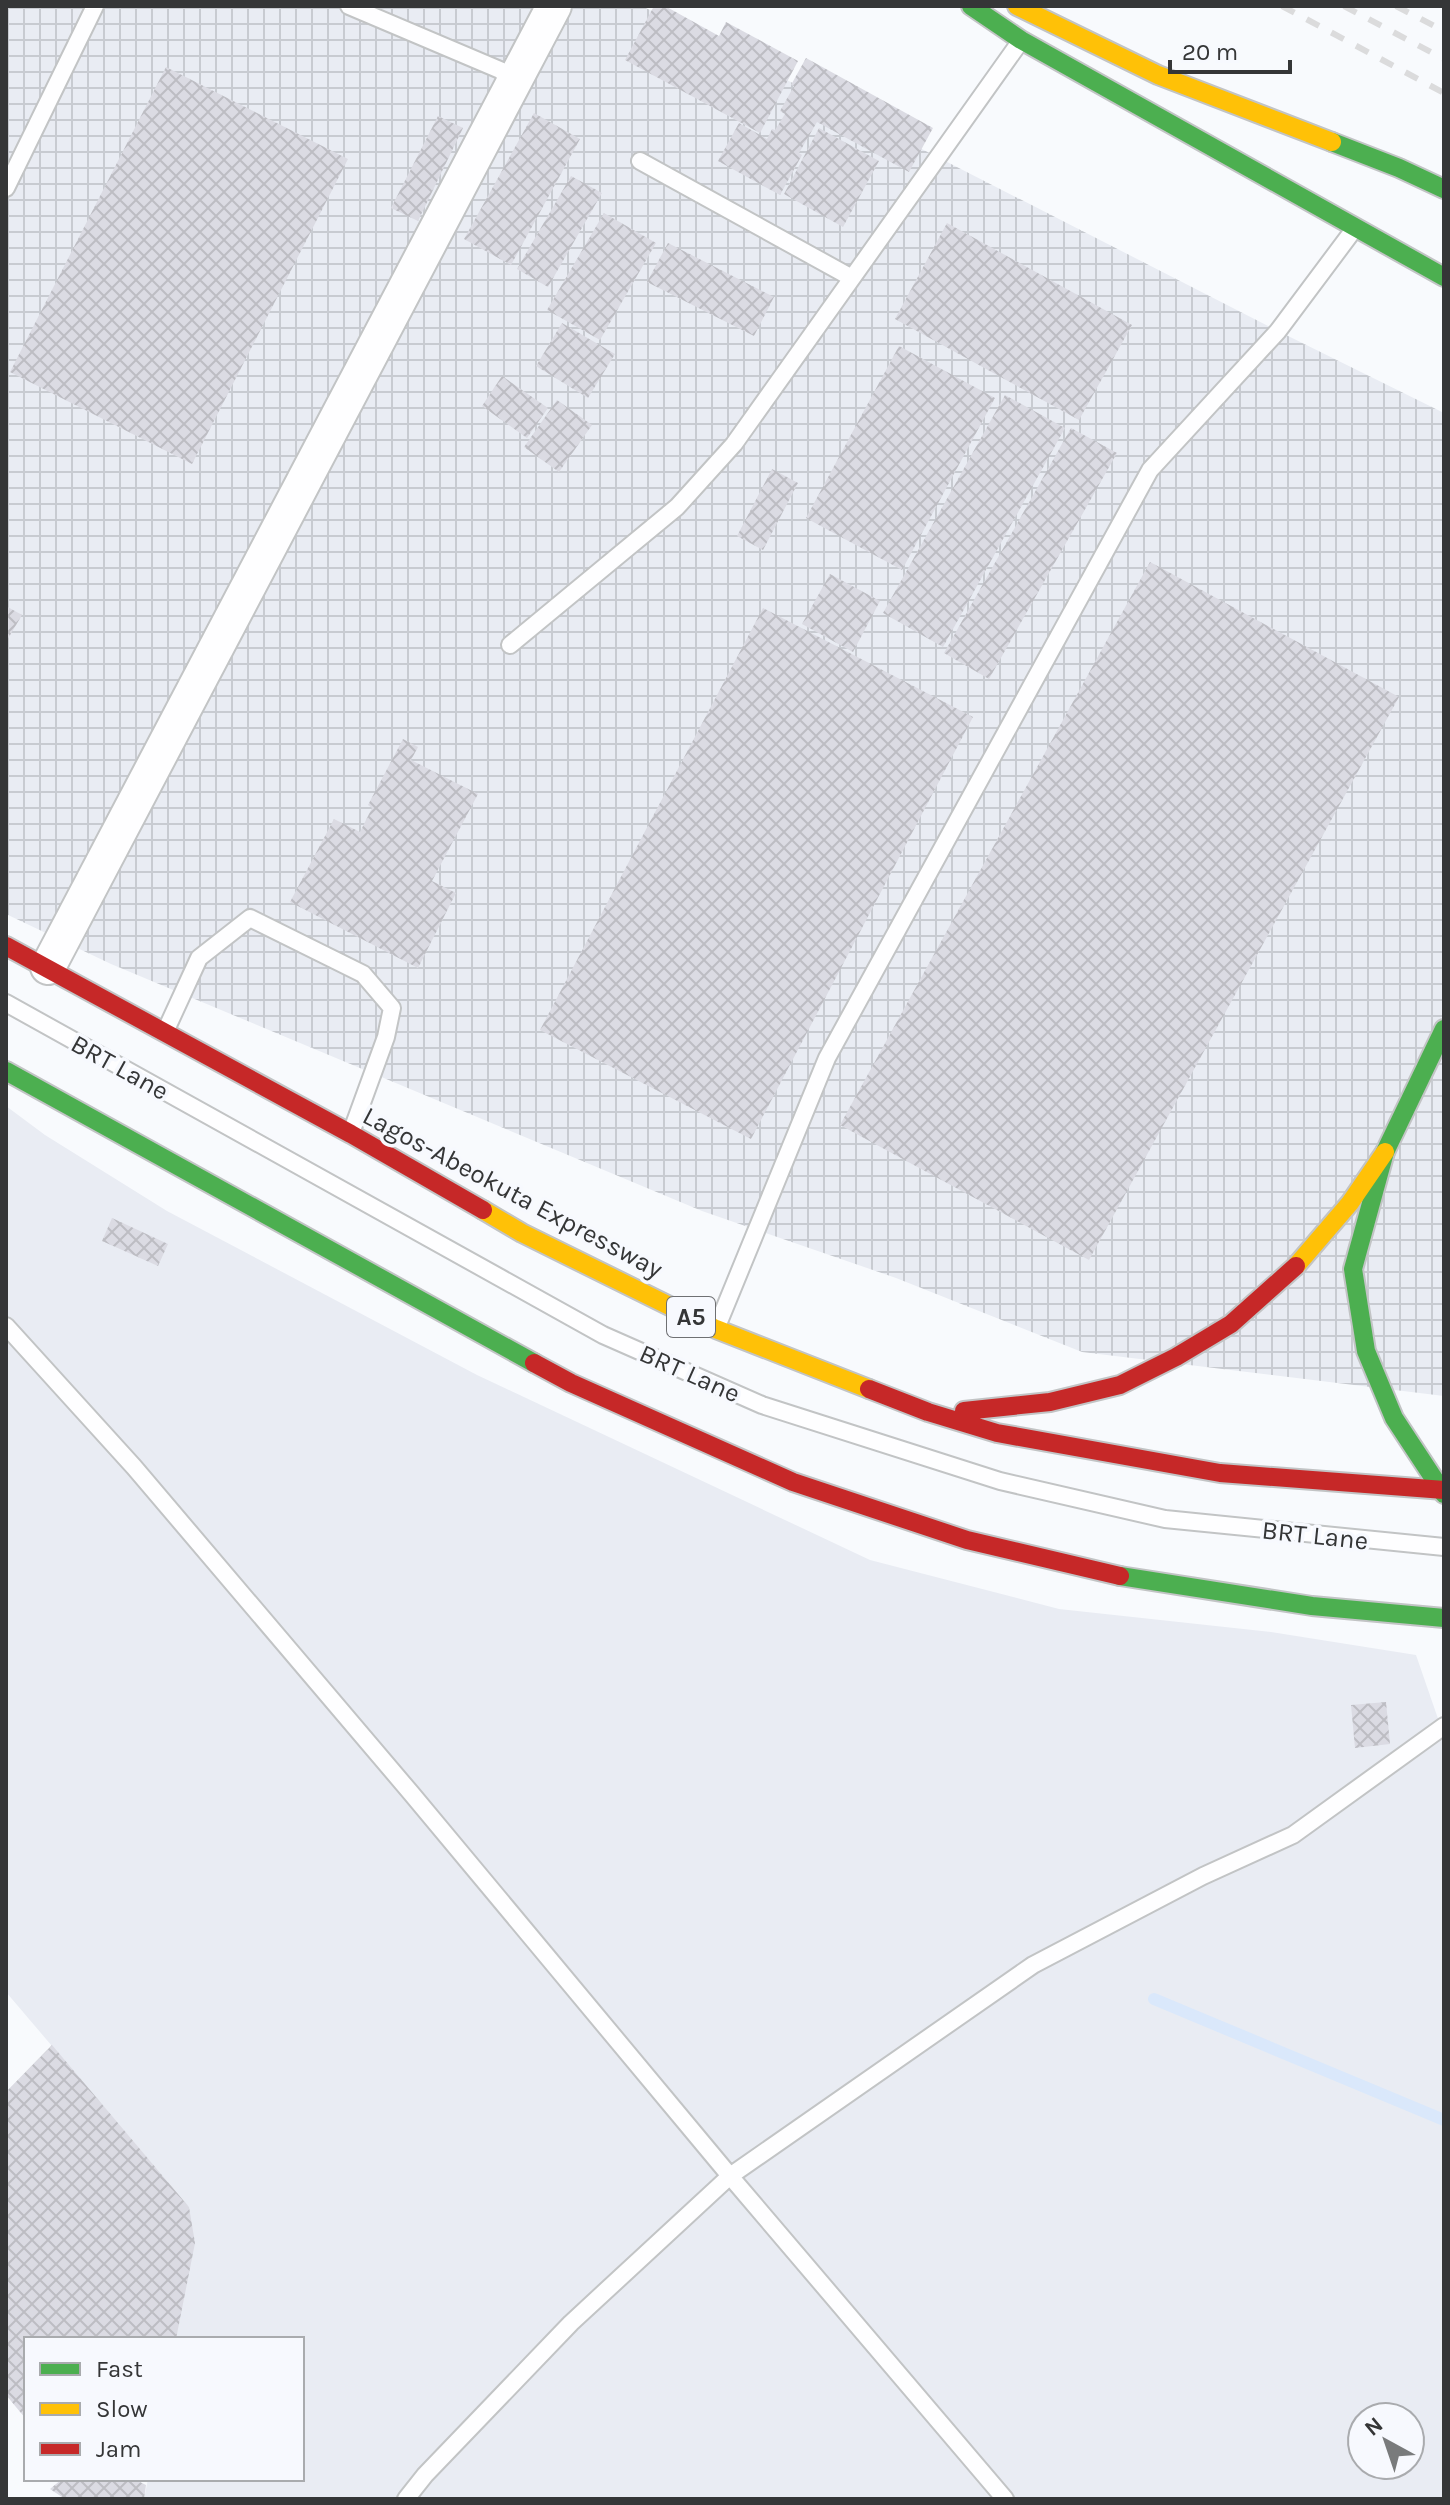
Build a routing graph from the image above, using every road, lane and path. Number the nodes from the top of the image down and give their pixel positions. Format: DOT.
graph roads {
  1 [pos="95,6"];
  2 [pos="349,6"];
  3 [pos="554,6"];
  4 [pos="971,6"];
  5 [pos="1017,6"];
  6 [pos="1021,40"];
  7 [pos="513,81"];
  8 [pos="640,161"];
  9 [pos="6,188"];
  10 [pos="1444,189"];
  11 [pos="1356,226"];
  12 [pos="1444,277"];
  13 [pos="852,278"];
  14 [pos="510,645"];
  15 [pos="6,946"];
  16 [pos="48,967"];
  17 [pos="6,1003"];
  18 [pos="1444,1029"];
  19 [pos="165,1032"];
  20 [pos="6,1071"];
  21 [pos="351,1134"];
  22 [pos="1385,1152"];
  23 [pos="6,1326"];
  24 [pos="716,1329"];
  25 [pos="928,1412"];
  26 [pos="1443,1491"];
  27 [pos="1444,1547"];
  28 [pos="1444,1618"];
  29 [pos="1444,1726"];
  30 [pos="730,2176"];
  31 [pos="406,2499"];
  32 [pos="1005,2499"];
  1 -- 9 [label="lane"];
  2 -- 7 [label="lane"];
  3 -- 7 [label="street"];
  4 -- 6 [label="main road"];
  5 -- 10 [label="main road"];
  6 -- 11 [label="main road"];
  6 -- 13 [label="lane"];
  7 -- 16 [label="street"];
  8 -- 13 [label="lane"];
  11 -- 12 [label="main road"];
  11 -- 24 [label="lane"];
  13 -- 14 [label="lane"];
  15 -- 16 [label="main road, Lagos-Abeokuta Expressway / A5"];
  16 -- 19 [label="main road, Lagos-Abeokuta Expressway / A5"];
  17 -- 27 [label="lane, BRT Lane"];
  18 -- 22 [label="main road"];
  19 -- 21 [label="main road, Lagos-Abeokuta Expressway / A5"];
  19 -- 21 [label="lane"];
  20 -- 28 [label="main road"];
  21 -- 24 [label="main road, Lagos-Abeokuta Expressway / A5"];
  22 -- 25 [label="main road"];
  22 -- 26 [label="main road"];
  23 -- 30 [label="lane"];
  24 -- 25 [label="main road, Lagos-Abeokuta Expressway / A5"];
  25 -- 26 [label="main road, Lagos-Abeokuta Expressway / A5"];
  29 -- 30 [label="lane"];
  30 -- 31 [label="lane"];
  30 -- 32 [label="lane"];
}
